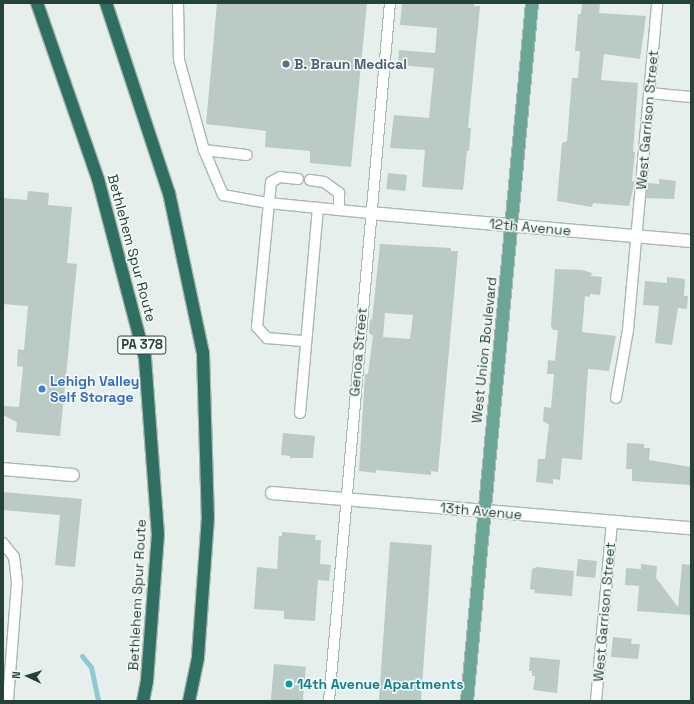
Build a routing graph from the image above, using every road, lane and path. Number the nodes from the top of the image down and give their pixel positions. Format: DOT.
graph roads {
  1 [pos="38,3"];
  2 [pos="106,3"];
  3 [pos="178,3"];
  4 [pos="390,3"];
  5 [pos="532,3"];
  6 [pos="657,3"];
  7 [pos="649,93"];
  8 [pos="691,97"];
  9 [pos="204,150"];
  10 [pos="247,155"];
  11 [pos="298,179"];
  12 [pos="310,180"];
  13 [pos="268,203"];
  14 [pos="318,208"];
  15 [pos="339,210"];
  16 [pos="370,213"];
  17 [pos="512,226"];
  18 [pos="637,236"];
  19 [pos="691,241"];
  20 [pos="305,341"];
  21 [pos="616,398"];
  22 [pos="300,413"];
  23 [pos="3,469"];
  24 [pos="73,475"];
  25 [pos="272,493"];
  26 [pos="346,499"];
  27 [pos="483,512"];
  28 [pos="612,522"];
  29 [pos="691,528"];
  30 [pos="3,543"];
  31 [pos="8,701"];
  32 [pos="143,701"];
  33 [pos="189,701"];
  34 [pos="329,701"];
  35 [pos="467,701"];
  36 [pos="596,701"];
  1 -- 32 [label="highway, Bethlehem Spur Route / PA 378"];
  2 -- 33 [label="highway"];
  3 -- 9 [label="lane"];
  4 -- 16 [label="lane, Genoa Street"];
  5 -- 17 [label="main road, West Union Boulevard"];
  6 -- 7 [label="lane, West Garrison Street"];
  7 -- 8 [label="lane"];
  7 -- 18 [label="lane, West Garrison Street"];
  9 -- 10 [label="lane"];
  9 -- 13 [label="lane"];
  11 -- 13 [label="lane"];
  12 -- 15 [label="lane"];
  13 -- 14 [label="lane"];
  13 -- 20 [label="lane"];
  14 -- 15 [label="lane"];
  14 -- 20 [label="lane"];
  15 -- 16 [label="lane"];
  16 -- 17 [label="street, 12th Avenue"];
  16 -- 26 [label="lane, Genoa Street"];
  17 -- 18 [label="street, 12th Avenue"];
  17 -- 27 [label="main road, West Union Boulevard"];
  18 -- 19 [label="street, 12th Avenue"];
  18 -- 21 [label="lane, West Garrison Street"];
  20 -- 22 [label="lane"];
  23 -- 24 [label="street"];
  25 -- 26 [label="street, 13th Avenue"];
  26 -- 27 [label="street, 13th Avenue"];
  26 -- 34 [label="lane, Genoa Street"];
  27 -- 28 [label="street, 13th Avenue"];
  27 -- 35 [label="main road, West Union Boulevard"];
  28 -- 29 [label="street, 13th Avenue"];
  28 -- 36 [label="lane, West Garrison Street"];
  30 -- 31 [label="lane"];
}
